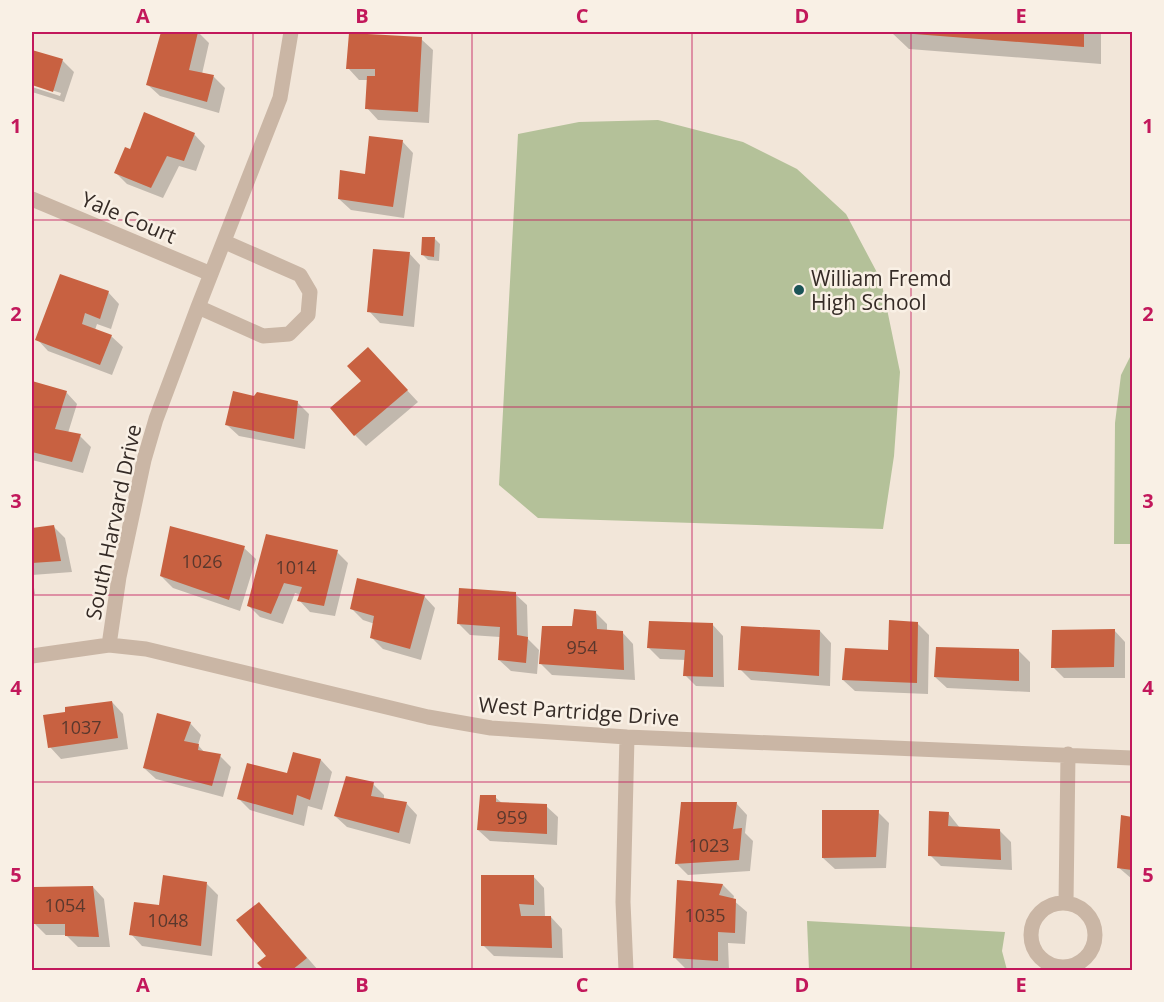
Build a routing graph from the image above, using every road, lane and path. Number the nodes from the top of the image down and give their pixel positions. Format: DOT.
graph roads {
  1 [pos="291,32"];
  2 [pos="32,199"];
  3 [pos="225,242"];
  4 [pos="211,274"];
  5 [pos="198,307"];
  6 [pos="109,645"];
  7 [pos="32,656"];
  8 [pos="627,737"];
  9 [pos="1068,754"];
  10 [pos="1132,758"];
  11 [pos="1066,903"];
  12 [pos="626,970"];
  1 -- 3 [label="street, South Harvard Drive"];
  2 -- 4 [label="street, Yale Court"];
  3 -- 4 [label="street, South Harvard Drive"];
  3 -- 5 [label="street"];
  4 -- 5 [label="street, South Harvard Drive"];
  5 -- 6 [label="street, South Harvard Drive"];
  6 -- 7 [label="street, West Partridge Drive"];
  6 -- 8 [label="street, West Partridge Drive"];
  8 -- 9 [label="street, West Partridge Drive"];
  8 -- 12 [label="street"];
  9 -- 10 [label="street, West Partridge Drive"];
  9 -- 11 [label="street"];
  11 -- 11 [label="street"];
}
